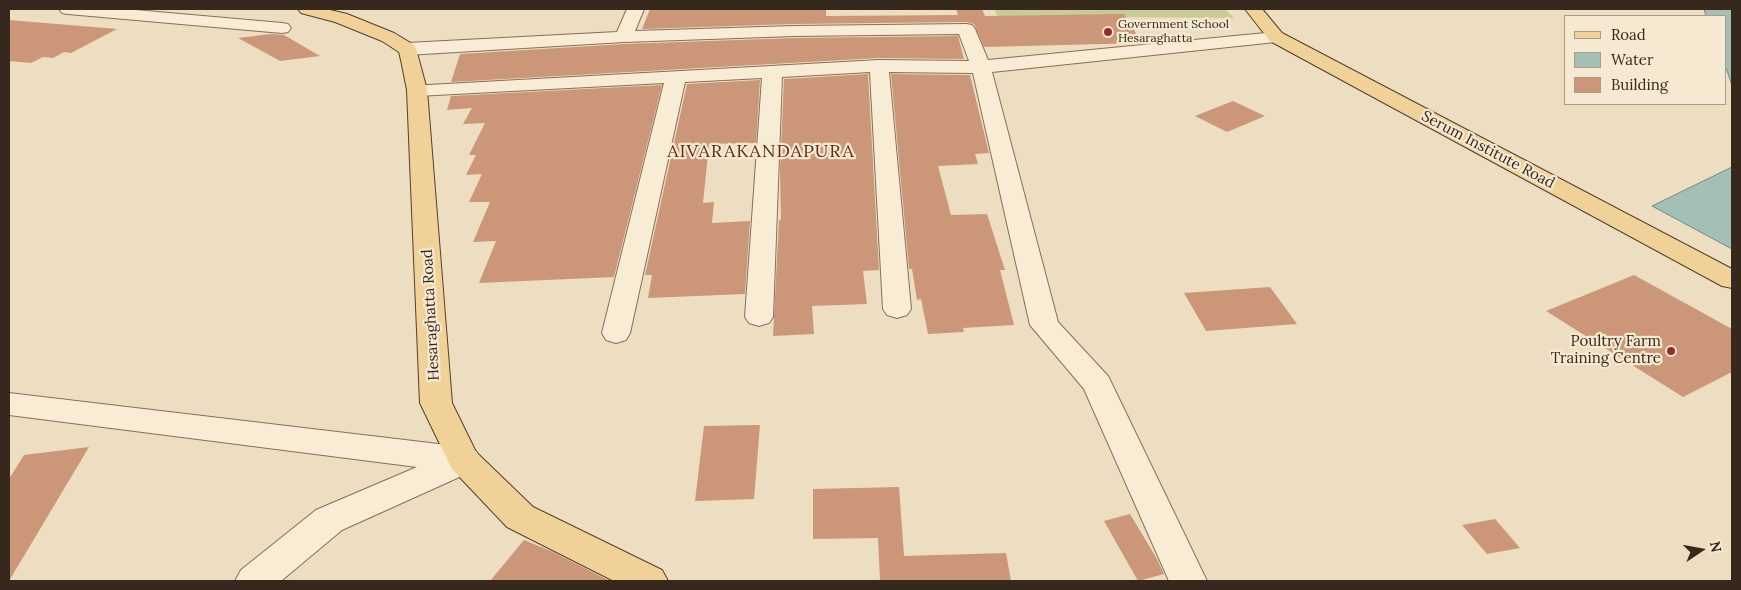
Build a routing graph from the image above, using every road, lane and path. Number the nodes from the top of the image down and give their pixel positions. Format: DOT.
graph roads {
  1 [pos="68,9"];
  2 [pos="307,9"];
  3 [pos="635,9"];
  4 [pos="1253,9"];
  5 [pos="282,28"];
  6 [pos="624,37"];
  7 [pos="1276,37"];
  8 [pos="407,49"];
  9 [pos="879,66"];
  10 [pos="981,67"];
  11 [pos="772,72"];
  12 [pos="676,76"];
  13 [pos="417,90"];
  14 [pos="1732,280"];
  15 [pos="897,309"];
  16 [pos="759,317"];
  17 [pos="616,333"];
  18 [pos="9,404"];
  19 [pos="464,460"];
  20 [pos="254,581"];
  21 [pos="649,581"];
  22 [pos="1188,581"];
  1 -- 5 [label="street"];
  2 -- 8 [label="main road"];
  3 -- 6 [label="street"];
  4 -- 7 [label="main road, Serum Institute Road"];
  6 -- 8 [label="street"];
  6 -- 10 [label="street"];
  7 -- 10 [label="street"];
  7 -- 14 [label="main road, Serum Institute Road"];
  8 -- 13 [label="main road, Hesaraghatta Road"];
  9 -- 10 [label="street"];
  9 -- 11 [label="street"];
  9 -- 15 [label="street"];
  10 -- 22 [label="street"];
  11 -- 12 [label="street"];
  11 -- 16 [label="street"];
  12 -- 13 [label="street"];
  12 -- 17 [label="street"];
  13 -- 19 [label="main road, Hesaraghatta Road"];
  18 -- 19 [label="street"];
  19 -- 20 [label="street"];
  19 -- 21 [label="main road, Hesaraghatta Road"];
}
